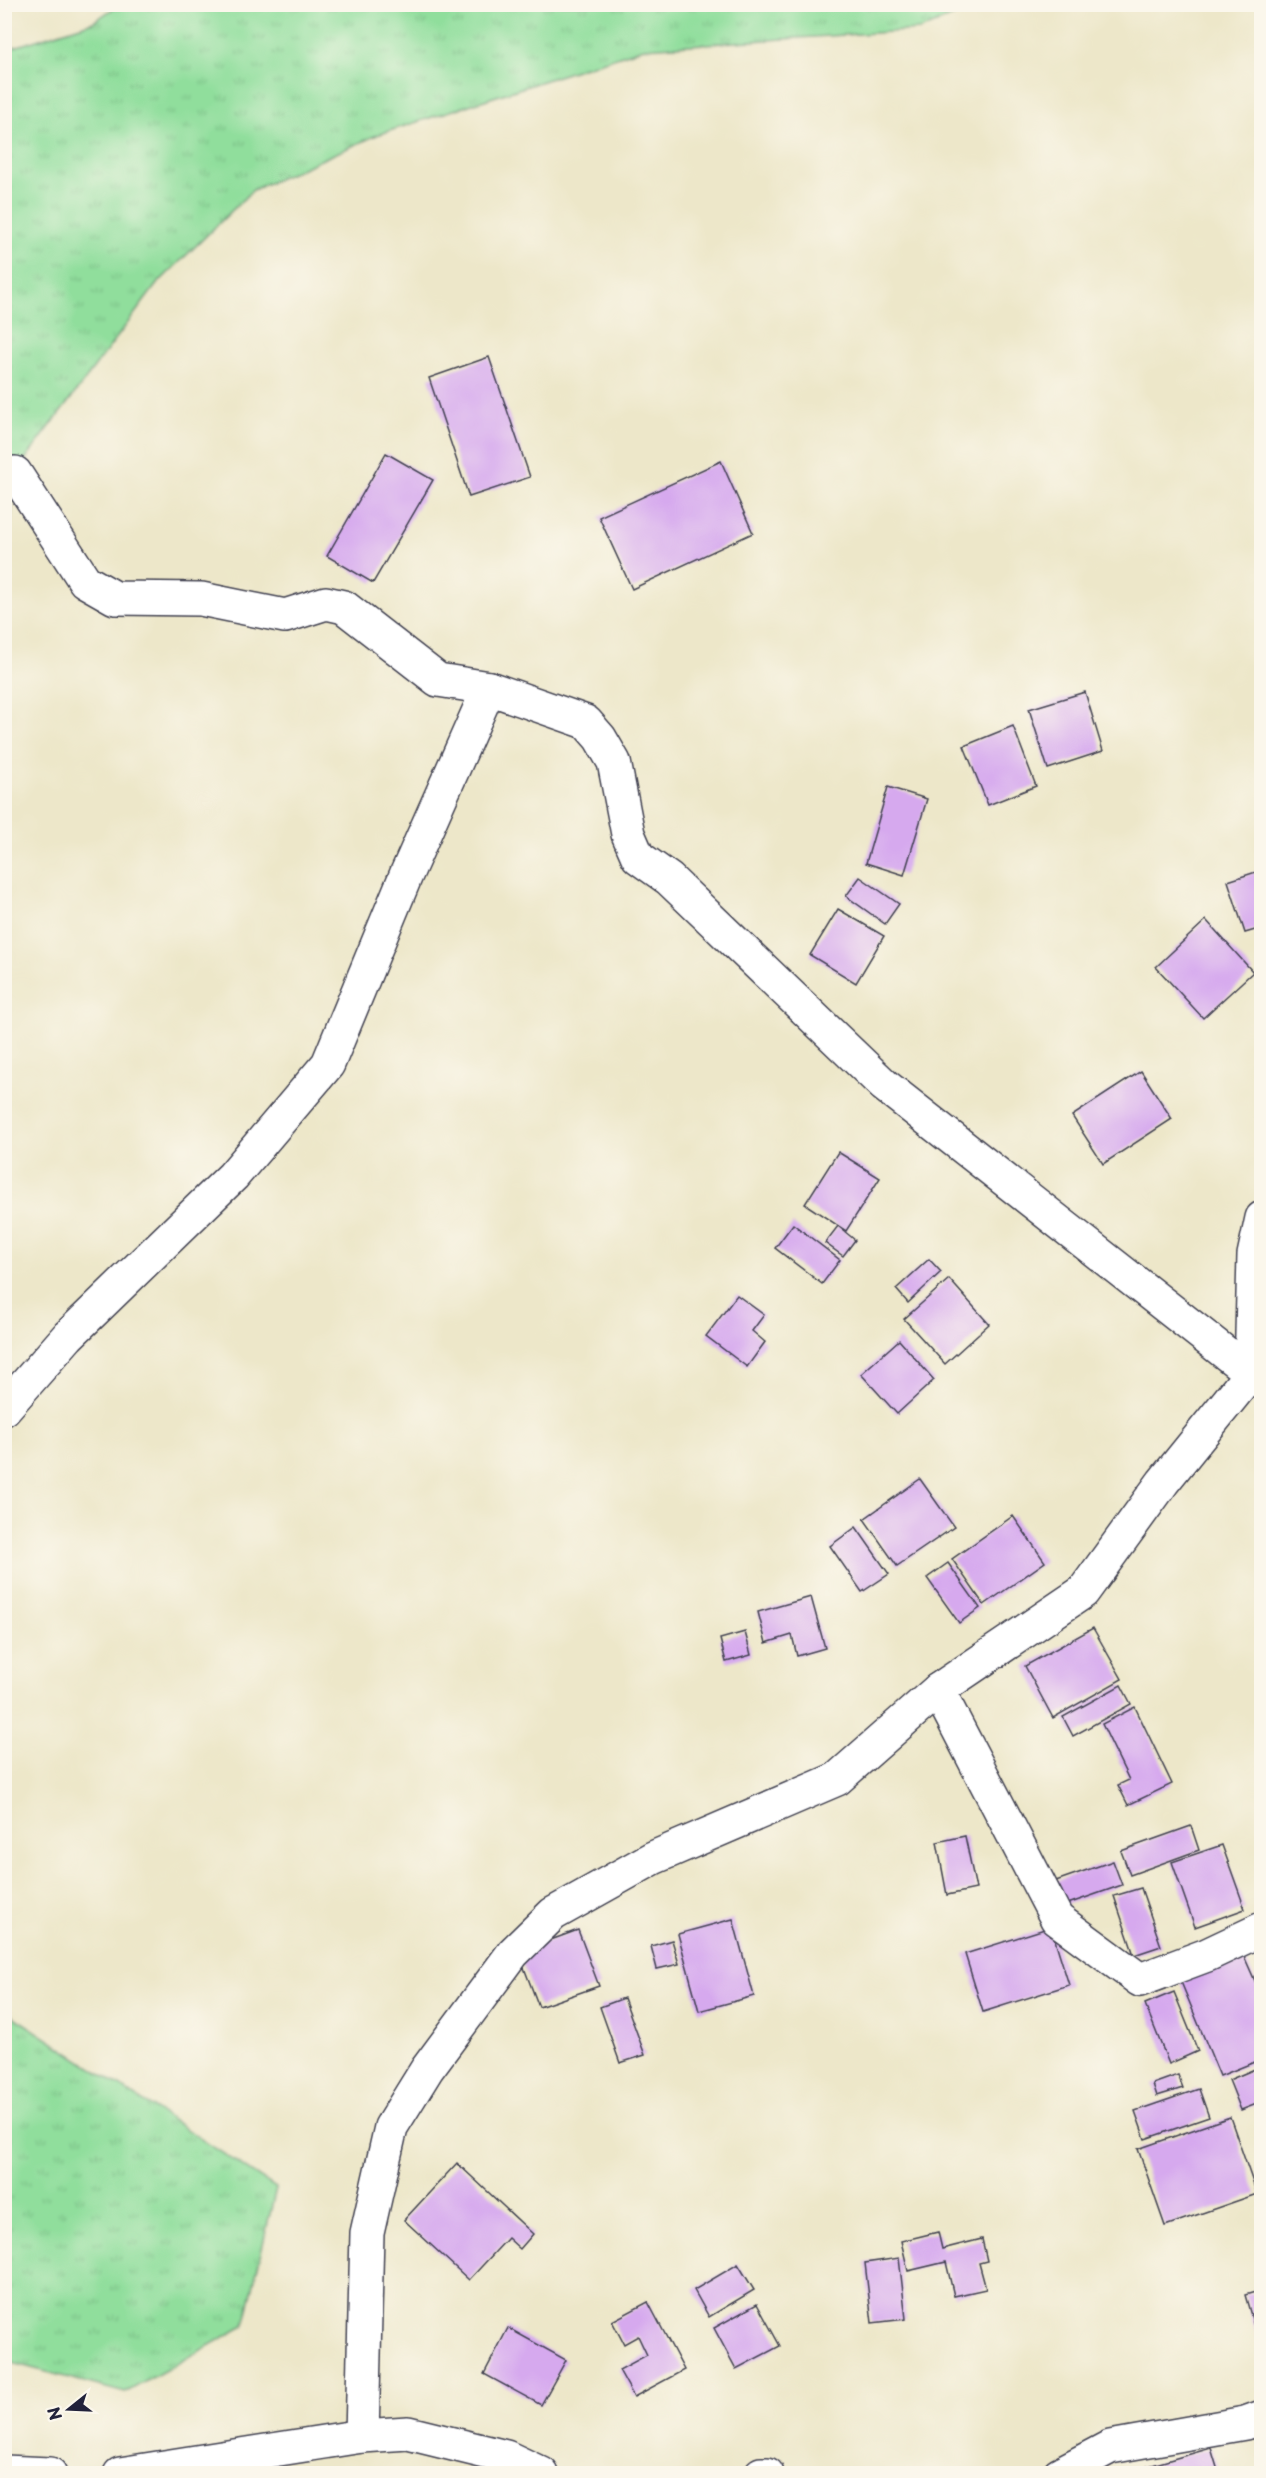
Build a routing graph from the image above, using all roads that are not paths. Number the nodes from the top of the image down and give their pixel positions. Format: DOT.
graph roads {
  1 [pos="15,473"];
  2 [pos="489,688"];
  3 [pos="1262,1218"];
  4 [pos="1256,1376"];
  5 [pos="4,1409"];
  6 [pos="938,1690"];
  7 [pos="1262,1929"];
  8 [pos="1262,2417"];
  9 [pos="362,2436"];
  10 [pos="4,2472"];
  11 [pos="50,2474"];
  12 [pos="120,2474"];
  13 [pos="542,2474"];
  14 [pos="761,2474"];
  15 [pos="767,2474"];
  16 [pos="1059,2474"];
  1 -- 2 [label="street"];
  2 -- 4 [label="street"];
  2 -- 5 [label="street"];
  3 -- 4 [label="street"];
  4 -- 6 [label="street"];
  6 -- 7 [label="street"];
  6 -- 9 [label="street"];
  8 -- 16 [label="street"];
  9 -- 12 [label="street"];
  9 -- 13 [label="street"];
  10 -- 11 [label="street"];
  14 -- 15 [label="street"];
}
